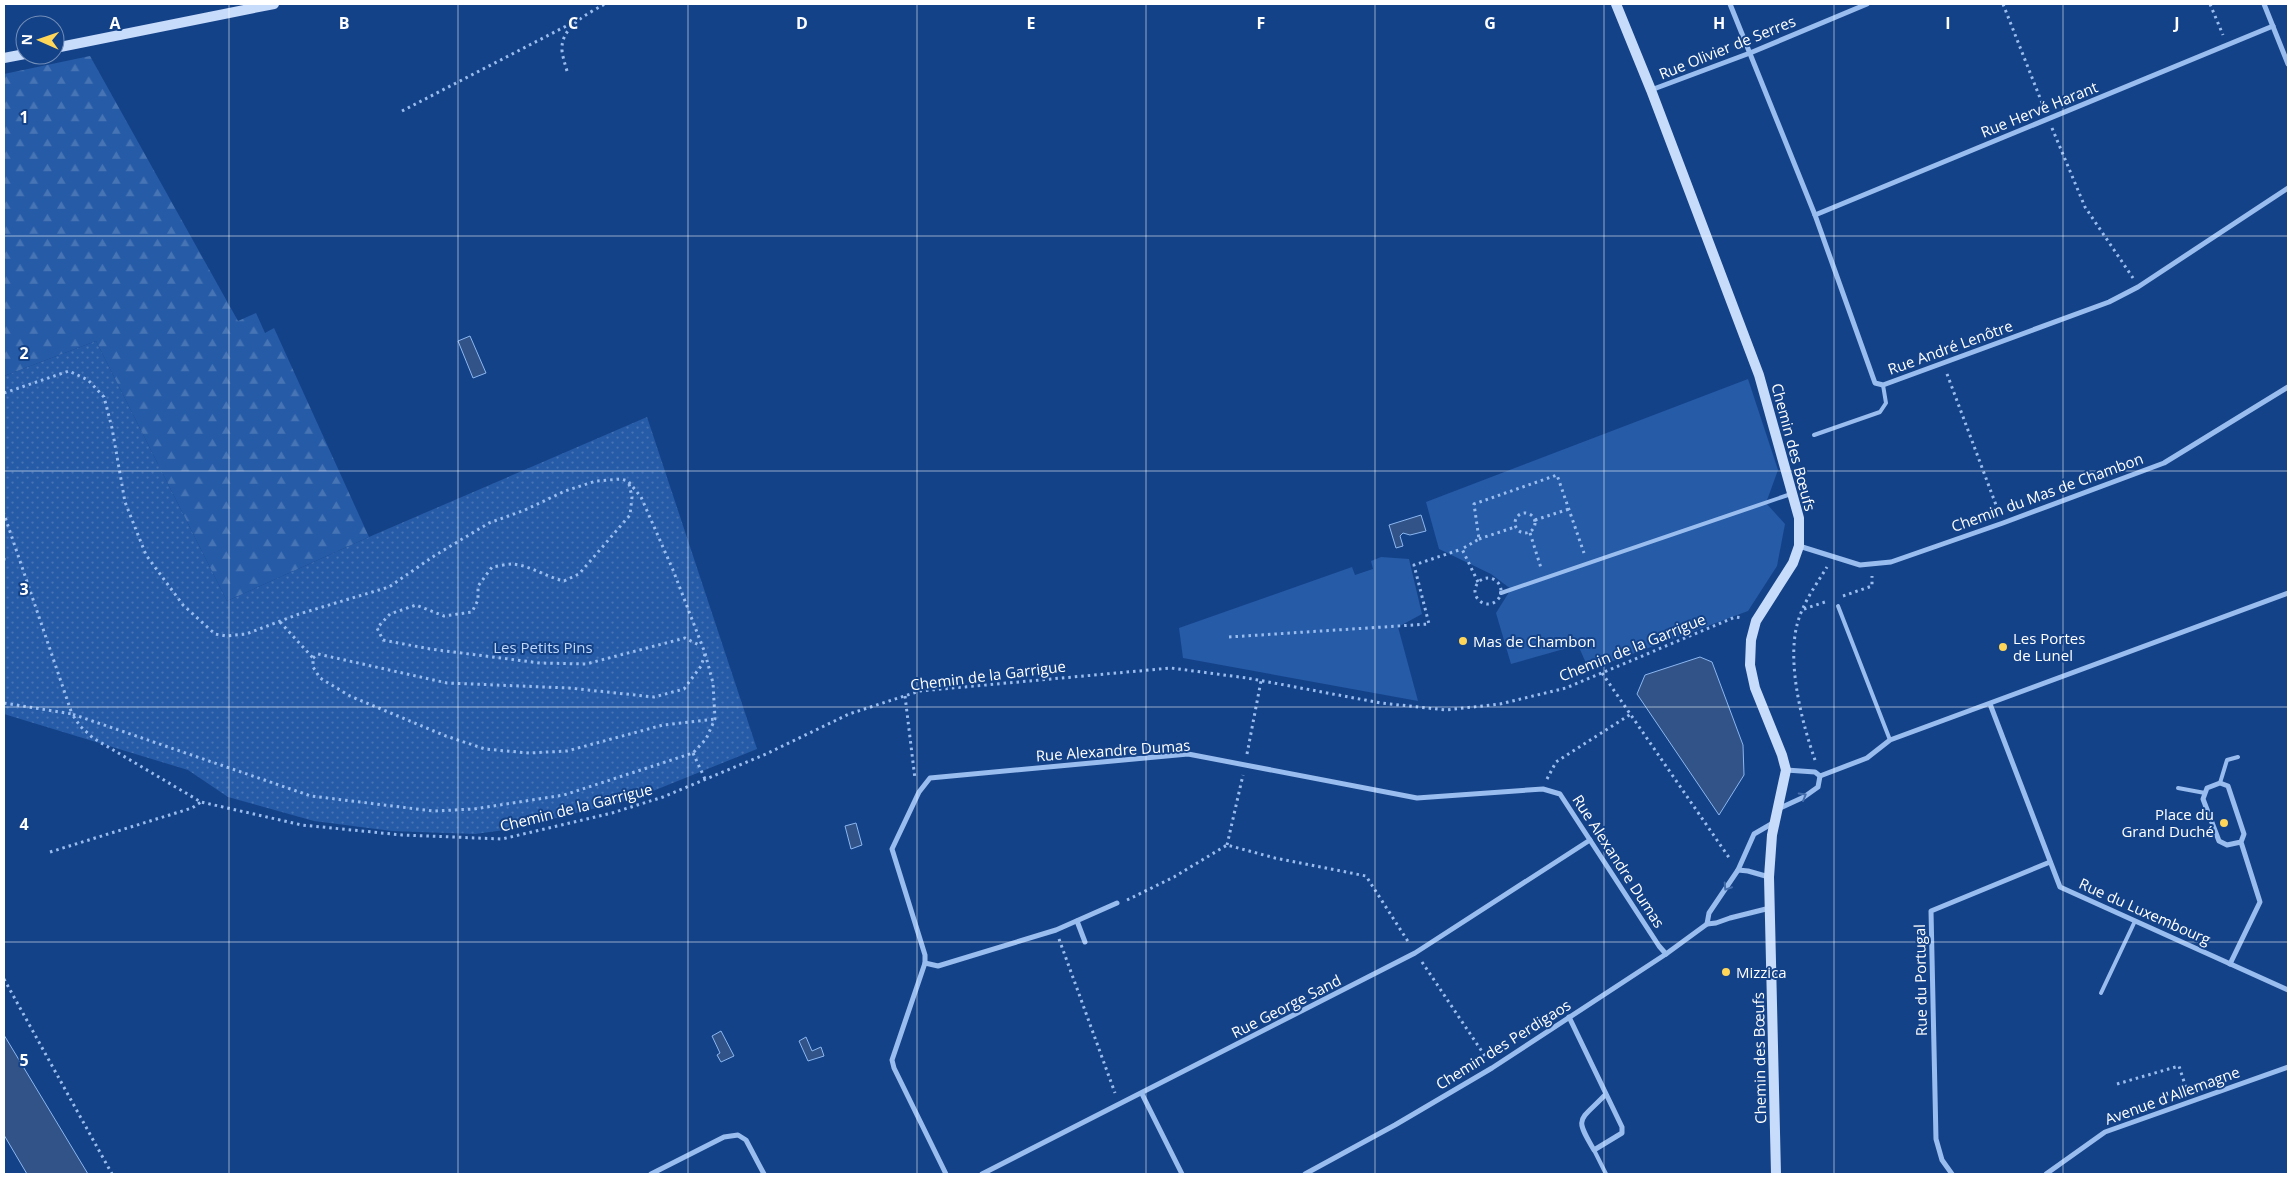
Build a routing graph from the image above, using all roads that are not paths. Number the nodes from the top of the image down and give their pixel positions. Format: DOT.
graph roads {
  1 [pos="274,4"];
  2 [pos="1616,4"];
  3 [pos="1730,4"];
  4 [pos="1867,4"];
  5 [pos="2264,4"];
  6 [pos="2273,26"];
  7 [pos="65,46"];
  8 [pos="1750,53"];
  9 [pos="2288,64"];
  10 [pos="1652,90"];
  11 [pos="2288,188"];
  12 [pos="1815,215"];
  13 [pos="1883,385"];
  14 [pos="2288,387"];
  15 [pos="1814,435"];
  16 [pos="1794,494"];
  17 [pos="1799,546"];
  18 [pos="1501,593"];
  19 [pos="2288,593"];
  20 [pos="1838,606"];
  21 [pos="1990,704"];
  22 [pos="1890,740"];
  23 [pos="2238,757"];
  24 [pos="1786,770"];
  25 [pos="1820,776"];
  26 [pos="2220,783"];
  27 [pos="2178,788"];
  28 [pos="2204,793"];
  29 [pos="1778,810"];
  30 [pos="1775,822"];
  31 [pos="1590,840"];
  32 [pos="2241,842"];
  33 [pos="2050,862"];
  34 [pos="1738,870"];
  35 [pos="1769,877"];
  36 [pos="1117,903"];
  37 [pos="1770,908"];
  38 [pos="1077,921"];
  39 [pos="2135,921"];
  40 [pos="1707,924"];
  41 [pos="1085,942"];
  42 [pos="1666,954"];
  43 [pos="925,963"];
  44 [pos="2230,964"];
  45 [pos="2288,990"];
  46 [pos="2101,993"];
  47 [pos="1569,1017"];
  48 [pos="2288,1067"];
  49 [pos="1142,1094"];
  50 [pos="1605,1095"];
  51 [pos="1594,1150"];
  52 [pos="650,1174"];
  53 [pos="764,1174"];
  54 [pos="946,1174"];
  55 [pos="982,1174"];
  56 [pos="1182,1174"];
  57 [pos="1305,1174"];
  58 [pos="1606,1174"];
  59 [pos="1776,1174"];
  60 [pos="1952,1174"];
  61 [pos="2046,1174"];
  1 -- 7 [label="street"];
  2 -- 10 [label="street, Chemin des Bœufs"];
  3 -- 8 [label="street, Rue André Lenôtre"];
  4 -- 8 [label="street, Rue Olivier de Serres"];
  5 -- 6 [label="street"];
  6 -- 9 [label="street"];
  6 -- 12 [label="street, Rue Hervé Harant"];
  8 -- 10 [label="street, Rue Olivier de Serres"];
  8 -- 12 [label="street, Rue André Lenôtre"];
  10 -- 16 [label="street, Chemin des Bœufs"];
  11 -- 13 [label="street, Rue André Lenôtre"];
  12 -- 13 [label="street, Rue André Lenôtre"];
  13 -- 15 [label="lane"];
  14 -- 17 [label="street, Chemin du Mas de Chambon"];
  16 -- 17 [label="street, Chemin des Bœufs"];
  16 -- 18 [label="lane"];
  17 -- 24 [label="street, Chemin des Bœufs"];
  19 -- 21 [label="street"];
  20 -- 22 [label="lane"];
  21 -- 22 [label="street"];
  21 -- 33 [label="street, Rue du Luxembourg"];
  22 -- 25 [label="street"];
  23 -- 26 [label="lane"];
  24 -- 25 [label="street"];
  24 -- 29 [label="street, Chemin des Bœufs"];
  29 -- 25 [label="street, one-way"];
  26 -- 28 [label="street"];
  26 -- 32 [label="street"];
  27 -- 28 [label="lane"];
  28 -- 32 [label="street"];
  29 -- 30 [label="street, Chemin des Bœufs"];
  30 -- 34 [label="street, Chemin des Perdigaos"];
  30 -- 35 [label="street, Chemin des Bœufs"];
  31 -- 42 [label="street, Rue Alexandre Dumas"];
  31 -- 43 [label="street, Rue Alexandre Dumas"];
  31 -- 49 [label="street, Rue George Sand"];
  32 -- 44 [label="street"];
  33 -- 39 [label="street, Rue du Luxembourg"];
  33 -- 60 [label="street, Rue du Portugal"];
  34 -- 35 [label="street"];
  34 -- 40 [label="street, Chemin des Perdigaos, one-way"];
  35 -- 37 [label="street, Chemin des Bœufs"];
  36 -- 38 [label="street"];
  37 -- 40 [label="street, Chemin des Perdigaos"];
  37 -- 59 [label="street, Chemin des Bœufs"];
  38 -- 41 [label="street"];
  38 -- 43 [label="street"];
  39 -- 44 [label="street, Rue du Luxembourg"];
  39 -- 46 [label="lane"];
  40 -- 42 [label="street, Chemin des Perdigaos"];
  42 -- 47 [label="street, Chemin des Perdigaos"];
  43 -- 54 [label="street"];
  44 -- 45 [label="street, Rue du Luxembourg"];
  47 -- 50 [label="street"];
  47 -- 57 [label="street, Chemin des Perdigaos"];
  48 -- 61 [label="street, Avenue d'Allemagne"];
  49 -- 55 [label="street, Rue George Sand"];
  49 -- 56 [label="street"];
  50 -- 51 [label="street"];
  50 -- 51 [label="street"];
  51 -- 58 [label="lane"];
  52 -- 53 [label="street"];
}
